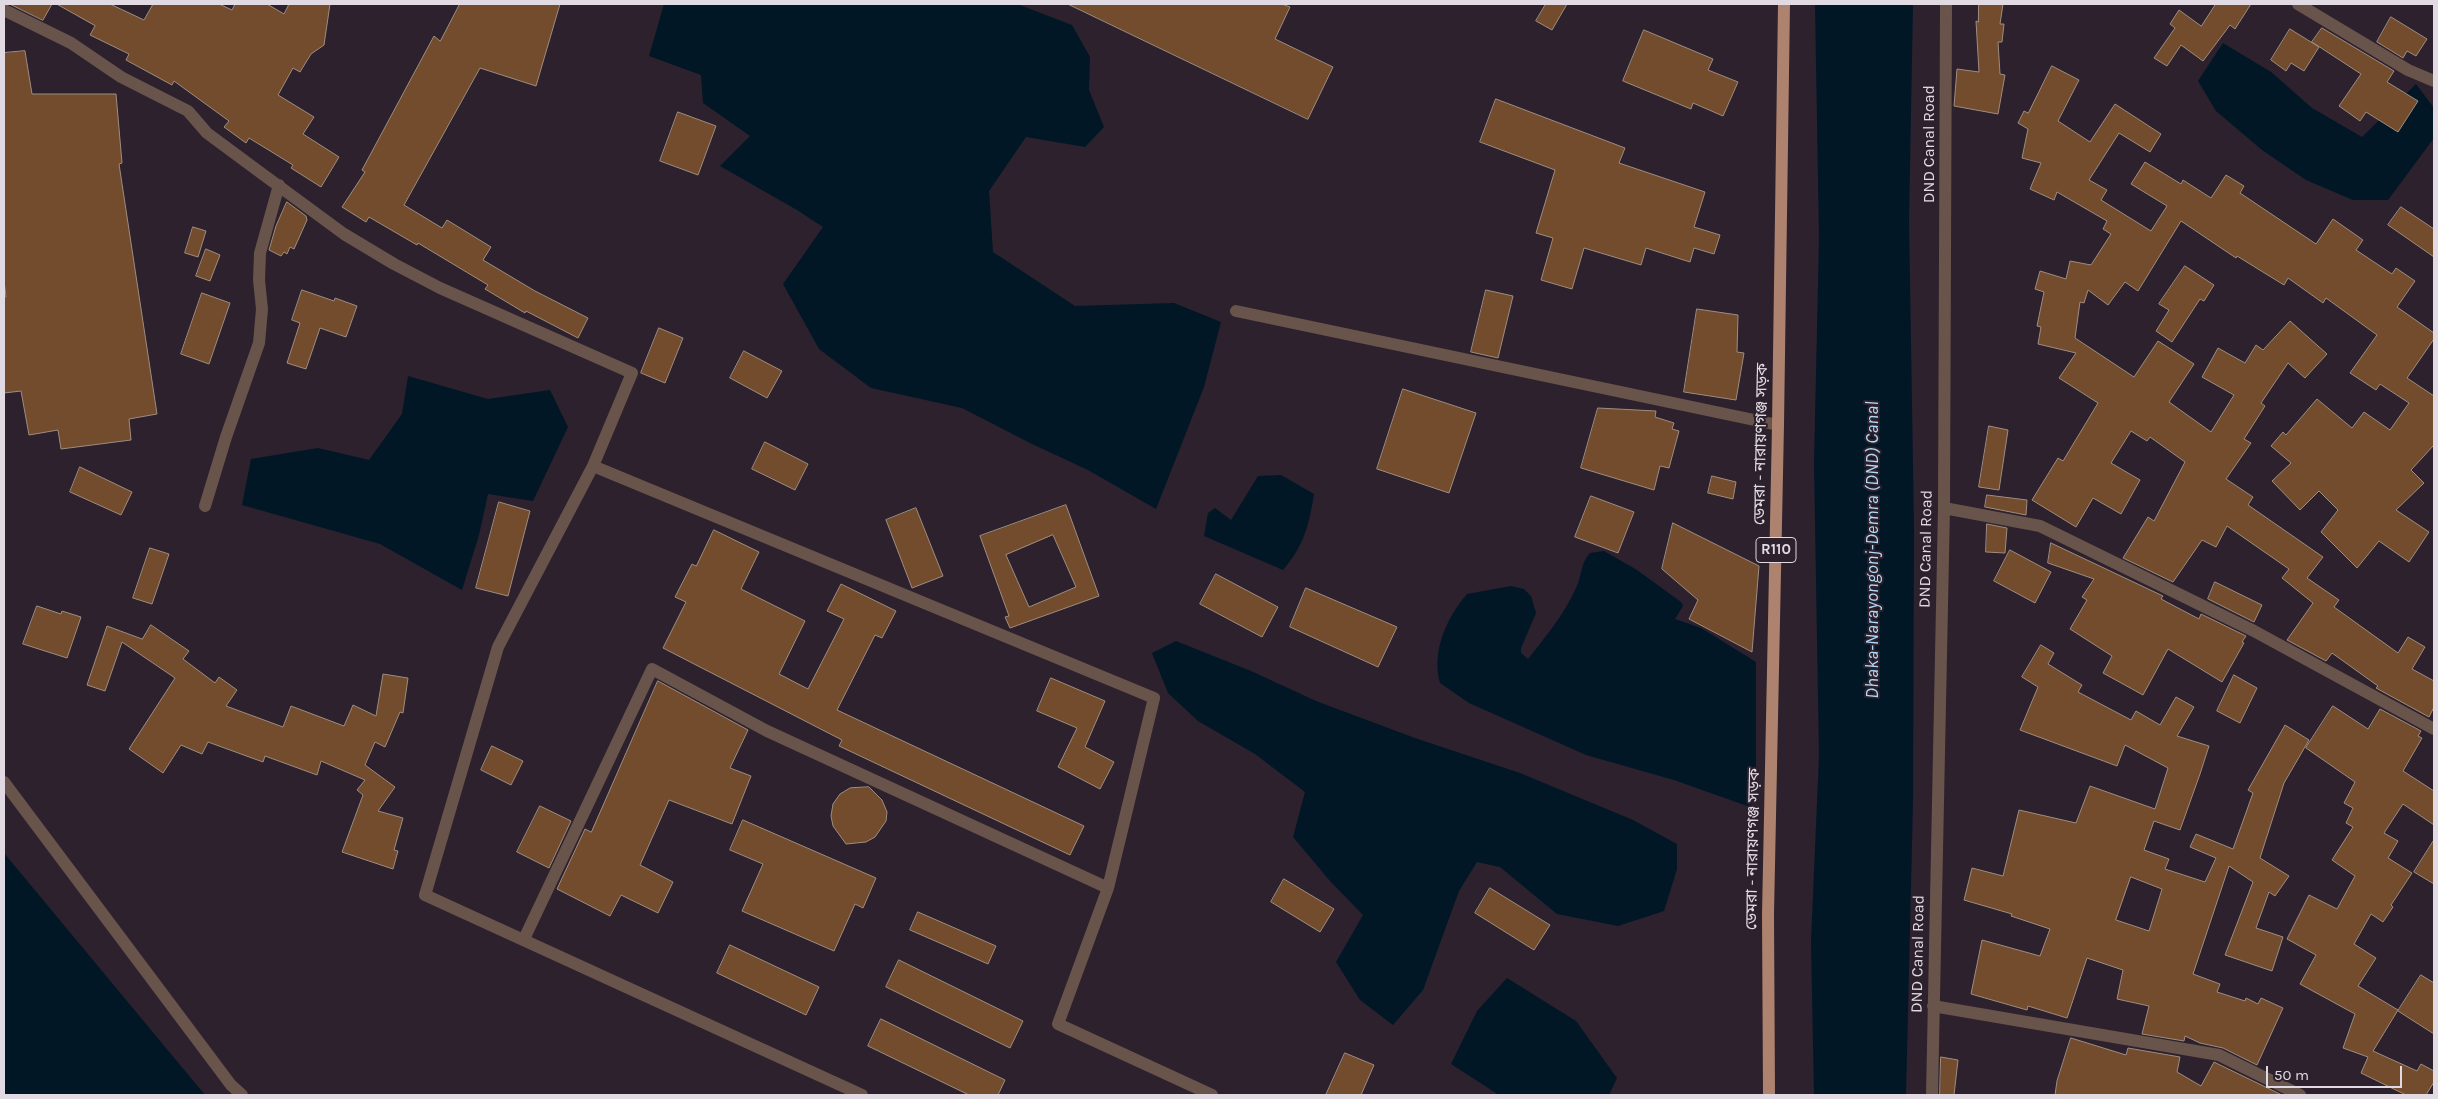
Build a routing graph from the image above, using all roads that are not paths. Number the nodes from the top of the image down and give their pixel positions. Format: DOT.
graph roads {
  1 [pos="1784,4"];
  2 [pos="1946,4"];
  3 [pos="2298,4"];
  4 [pos="4,10"];
  5 [pos="2434,81"];
  6 [pos="279,185"];
  7 [pos="1236,311"];
  8 [pos="1778,425"];
  9 [pos="593,466"];
  10 [pos="205,506"];
  11 [pos="1944,508"];
  12 [pos="2434,729"];
  13 [pos="4,782"];
  14 [pos="1108,888"];
  15 [pos="524,939"];
  16 [pos="1933,1006"];
  17 [pos="242,1095"];
  18 [pos="862,1095"];
  19 [pos="1212,1095"];
  20 [pos="1769,1095"];
  21 [pos="1932,1095"];
  22 [pos="2300,1095"];
  1 -- 8 [label="main road, ডেমরা - নারায়ণগঞ্জ সড়ক / R110"];
  2 -- 11 [label="street, DND Canal Road"];
  3 -- 5 [label="street"];
  4 -- 6 [label="street"];
  6 -- 9 [label="street"];
  6 -- 10 [label="street"];
  7 -- 8 [label="street"];
  8 -- 20 [label="main road, ডেমরা - নারায়ণগঞ্জ সড়ক / R110"];
  9 -- 14 [label="street"];
  9 -- 15 [label="street"];
  11 -- 12 [label="street"];
  11 -- 16 [label="street, DND Canal Road"];
  13 -- 17 [label="street"];
  14 -- 15 [label="street"];
  14 -- 19 [label="street"];
  15 -- 18 [label="street"];
  16 -- 21 [label="street, DND Canal Road"];
  16 -- 22 [label="street"];
}
